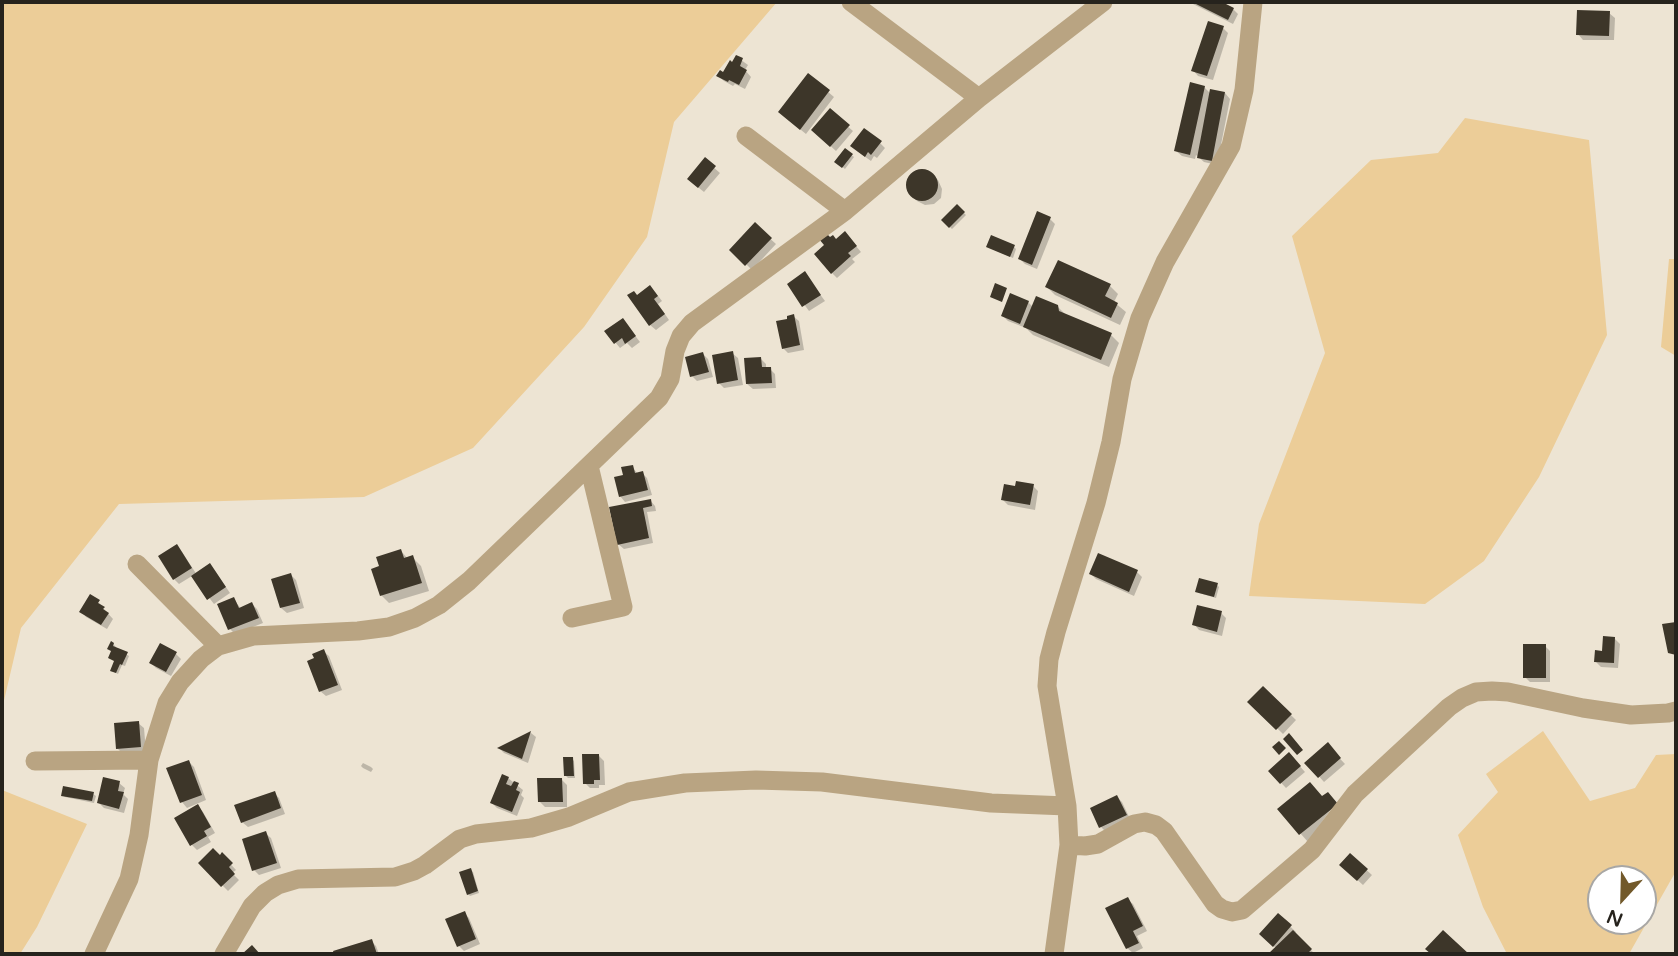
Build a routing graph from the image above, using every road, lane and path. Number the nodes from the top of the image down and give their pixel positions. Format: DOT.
graph roads {
  1 [pos="850,2"];
  2 [pos="1103,2"];
  3 [pos="1253,2"];
  4 [pos="979,98"];
  5 [pos="746,136"];
  6 [pos="845,211"];
  7 [pos="589,466"];
  8 [pos="137,564"];
  9 [pos="572,618"];
  10 [pos="218,646"];
  11 [pos="1676,711"];
  12 [pos="149,760"];
  13 [pos="35,761"];
  14 [pos="1067,806"];
  15 [pos="1069,845"];
  16 [pos="94,954"];
  17 [pos="224,954"];
  18 [pos="1054,954"];
  1 -- 4 [label="street"];
  2 -- 4 [label="street"];
  3 -- 14 [label="street"];
  4 -- 6 [label="street"];
  5 -- 6 [label="street"];
  6 -- 7 [label="street"];
  7 -- 9 [label="street"];
  7 -- 10 [label="street"];
  8 -- 10 [label="street"];
  10 -- 12 [label="street"];
  11 -- 15 [label="street"];
  12 -- 13 [label="street"];
  12 -- 16 [label="street"];
  14 -- 15 [label="street"];
  14 -- 17 [label="street"];
  15 -- 18 [label="street"];
}
